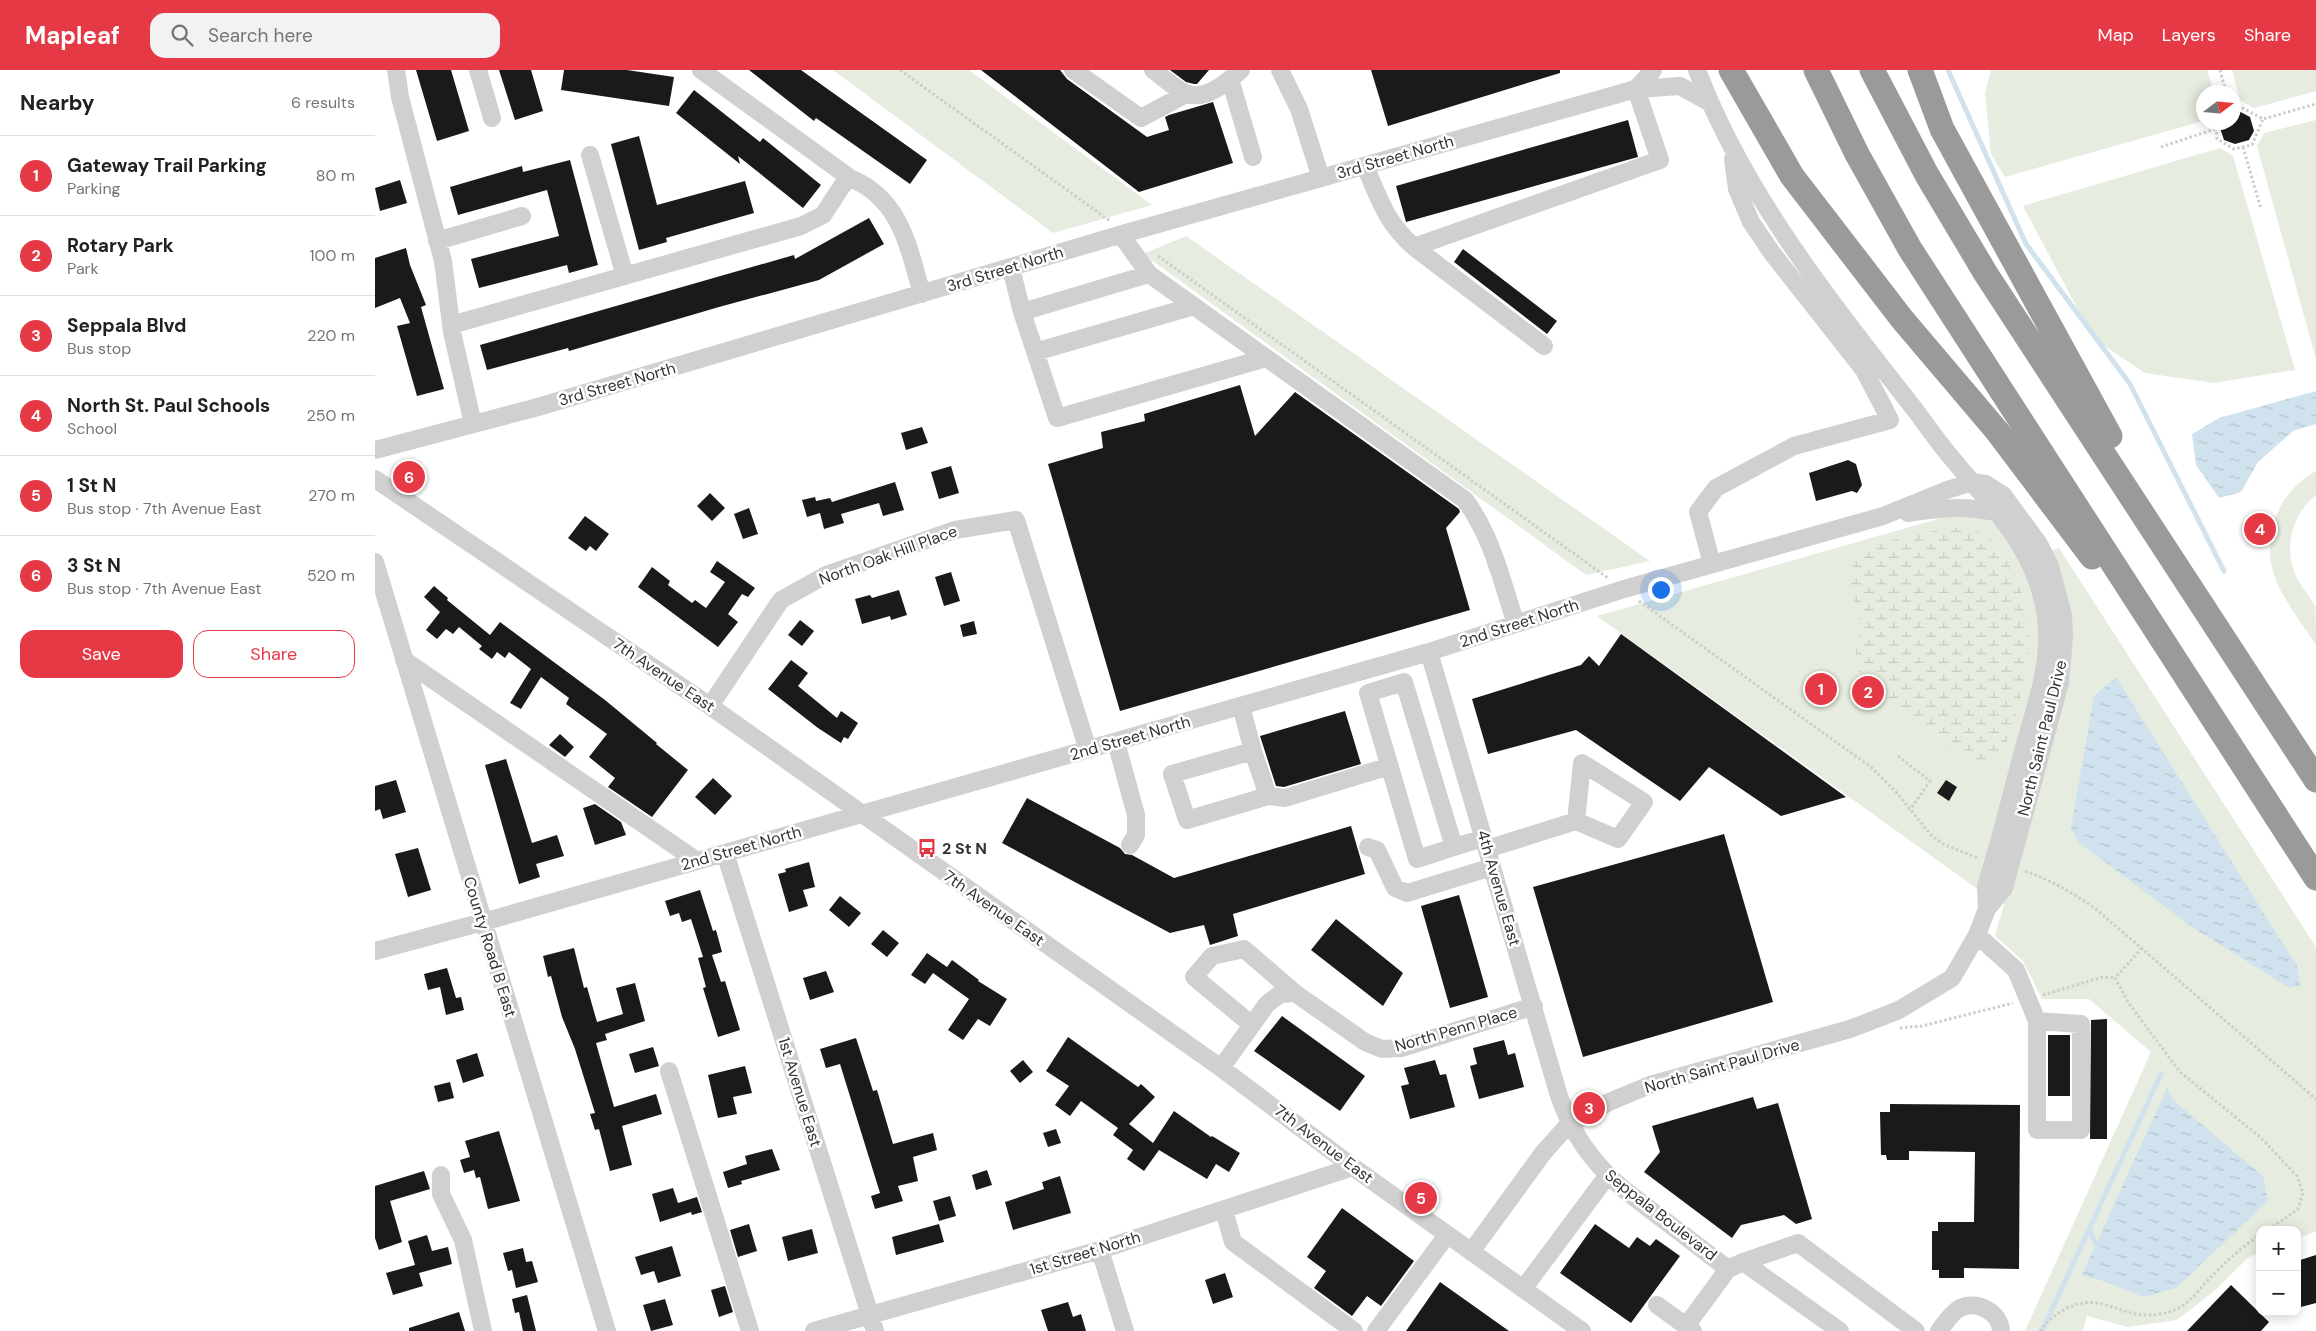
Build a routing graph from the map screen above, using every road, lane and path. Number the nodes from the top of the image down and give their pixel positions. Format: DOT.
graph roads {
  1 [pos="397,70"];
  2 [pos="477,70"];
  3 [pos="701,70"];
  4 [pos="1073,70"];
  5 [pos="1153,70"];
  6 [pos="1280,70"];
  7 [pos="1653,70"];
  8 [pos="1697,70"];
  9 [pos="1731,70"];
  10 [pos="1816,70"];
  11 [pos="1872,70"];
  12 [pos="1920,70"];
  13 [pos="2220,70"];
  14 [pos="1235,75"];
  15 [pos="2224,85"];
  16 [pos="1636,89"];
  17 [pos="1186,94"];
  18 [pos="1709,102"];
  19 [pos="2316,104"];
  20 [pos="2241,107"];
  21 [pos="492,118"];
  22 [pos="2263,119"];
  23 [pos="2215,130"];
  24 [pos="2161,147"];
  25 [pos="2243,147"];
  26 [pos="1732,148"];
  27 [pos="590,155"];
  28 [pos="1253,157"];
  29 [pos="1365,166"];
  30 [pos="850,178"];
  31 [pos="1321,178"];
  32 [pos="2261,209"];
  33 [pos="522,216"];
  34 [pos="1121,235"];
  35 [pos="437,241"];
  36 [pos="1415,247"];
  37 [pos="1011,268"];
  38 [pos="1149,274"];
  39 [pos="625,276"];
  40 [pos="921,294"];
  41 [pos="1194,306"];
  42 [pos="1023,312"];
  43 [pos="451,325"];
  44 [pos="1544,346"];
  45 [pos="1035,352"];
  46 [pos="1266,358"];
  47 [pos="473,424"];
  48 [pos="375,450"];
  49 [pos="375,479"];
  50 [pos="1973,482"];
  51 [pos="1999,513"];
  52 [pos="1883,516"];
  53 [pos="375,562"];
  54 [pos="1712,564"];
  55 [pos="2196,595"];
  56 [pos="1516,624"];
  57 [pos="2153,624"];
  58 [pos="1429,652"];
  59 [pos="404,660"];
  60 [pos="1362,671"];
  61 [pos="1368,693"];
  62 [pos="709,706"];
  63 [pos="1241,706"];
  64 [pos="1117,742"];
  65 [pos="1088,750"];
  66 [pos="1253,751"];
  67 [pos="1899,756"];
  68 [pos="1390,766"];
  69 [pos="2316,780"];
  70 [pos="1268,796"];
  71 [pos="1910,810"];
  72 [pos="860,814"];
  73 [pos="1577,821"];
  74 [pos="1486,844"];
  75 [pos="1130,845"];
  76 [pos="1368,847"];
  77 [pos="1453,847"];
  78 [pos="725,853"];
  79 [pos="697,861"];
  80 [pos="1492,867"];
  81 [pos="2316,878"];
  82 [pos="1987,909"];
  83 [pos="483,922"];
  84 [pos="1977,935"];
  85 [pos="2142,948"];
  86 [pos="375,951"];
  87 [pos="2115,978"];
  88 [pos="1295,993"];
  89 [pos="2027,999"];
  90 [pos="1534,1006"];
  91 [pos="2037,1021"];
  92 [pos="1252,1025"];
  93 [pos="1892,1029"];
  94 [pos="1221,1068"];
  95 [pos="669,1071"];
  96 [pos="1569,1124"];
  97 [pos="1353,1167"];
  98 [pos="441,1175"];
  99 [pos="1608,1176"];
  100 [pos="1224,1210"];
  101 [pos="2274,1226"];
  102 [pos="1447,1235"];
  103 [pos="2256,1238"];
  104 [pos="1100,1250"];
  105 [pos="1471,1252"];
  106 [pos="1736,1266"];
  107 [pos="1523,1289"];
  108 [pos="1657,1305"];
  109 [pos="873,1323"];
  110 [pos="1690,1328"];
  111 [pos="483,1331"];
  112 [pos="607,1331"];
  113 [pos="750,1331"];
  114 [pos="815,1331"];
  115 [pos="1125,1331"];
  116 [pos="1354,1331"];
  117 [pos="1376,1331"];
  118 [pos="1582,1331"];
  119 [pos="1840,1331"];
  120 [pos="1916,1331"];
  121 [pos="1939,1331"];
  122 [pos="2001,1331"];
  123 [pos="2040,1331"];
  1 -- 35 [label="street"];
  2 -- 21 [label="street"];
  3 -- 30 [label="street"];
  4 -- 17 [label="street"];
  5 -- 17 [label="street"];
  6 -- 31 [label="street"];
  7 -- 16 [label="street"];
  8 -- 18 [label="street"];
  9 -- 57 [label="highway"];
  10 -- 57 [label="highway"];
  11 -- 55 [label="highway"];
  12 -- 55 [label="highway"];
  13 -- 15 [label="path"];
  14 -- 17 [label="street"];
  14 -- 28 [label="street"];
  16 -- 18 [label="street, 3rd Street North"];
  16 -- 29 [label="street, 3rd Street North"];
  16 -- 36 [label="street"];
  18 -- 26 [label="street"];
  19 -- 22 [label="path"];
  20 -- 22 [label="path"];
  22 -- 25 [label="path"];
  23 -- 24 [label="path"];
  23 -- 25 [label="path"];
  25 -- 32 [label="path"];
  26 -- 50 [label="street"];
  26 -- 54 [label="street"];
  27 -- 39 [label="street"];
  29 -- 31 [label="street, 3rd Street North"];
  29 -- 36 [label="street"];
  30 -- 39 [label="street"];
  30 -- 40 [label="street"];
  31 -- 34 [label="street, 3rd Street North"];
  33 -- 35 [label="street"];
  34 -- 37 [label="street, 3rd Street North"];
  34 -- 38 [label="street"];
  35 -- 43 [label="street"];
  36 -- 44 [label="street"];
  37 -- 40 [label="street, 3rd Street North"];
  37 -- 42 [label="street"];
  38 -- 41 [label="street"];
  38 -- 42 [label="street"];
  39 -- 43 [label="street"];
  40 -- 47 [label="street, 3rd Street North"];
  41 -- 45 [label="street"];
  41 -- 46 [label="street"];
  42 -- 45 [label="street"];
  43 -- 47 [label="street"];
  45 -- 46 [label="street"];
  46 -- 56 [label="street"];
  47 -- 48 [label="street, 3rd Street North"];
  49 -- 62 [label="street, 7th Avenue East"];
  50 -- 51 [label="street, North Saint Paul Drive"];
  50 -- 52 [label="street, 2nd Street North"];
  50 -- 82 [label="street, North Saint Paul Drive"];
  51 -- 52 [label="street, 2nd Street North"];
  51 -- 82 [label="street, North Saint Paul Drive"];
  52 -- 54 [label="street, 2nd Street North"];
  53 -- 59 [label="street, County Road B East"];
  54 -- 56 [label="street, 2nd Street North"];
  55 -- 69 [label="highway"];
  56 -- 58 [label="street, 2nd Street North"];
  57 -- 81 [label="highway"];
  58 -- 60 [label="street, 2nd Street North"];
  58 -- 74 [label="street, 4th Avenue East"];
  59 -- 79 [label="street"];
  59 -- 83 [label="street, County Road B East"];
  60 -- 61 [label="street"];
  60 -- 63 [label="street, 2nd Street North"];
  61 -- 68 [label="street"];
  61 -- 77 [label="street"];
  62 -- 65 [label="street, North Oak Hill Place"];
  62 -- 72 [label="street, 7th Avenue East"];
  63 -- 64 [label="street, 2nd Street North"];
  63 -- 66 [label="street"];
  64 -- 65 [label="street, 2nd Street North"];
  64 -- 75 [label="street"];
  65 -- 72 [label="street, 2nd Street North"];
  66 -- 70 [label="street"];
  66 -- 70 [label="street"];
  67 -- 71 [label="path"];
  68 -- 70 [label="street"];
  68 -- 77 [label="street"];
  72 -- 78 [label="street, 2nd Street North"];
  72 -- 94 [label="street, 7th Avenue East"];
  73 -- 73 [label="street"];
  73 -- 74 [label="street"];
  74 -- 77 [label="street"];
  74 -- 80 [label="street, 4th Avenue East"];
  76 -- 80 [label="street"];
  78 -- 79 [label="street, 2nd Street North"];
  78 -- 109 [label="street, 1st Avenue East"];
  79 -- 83 [label="street, 2nd Street North"];
  80 -- 90 [label="street, 4th Avenue East"];
  82 -- 84 [label="street, North Saint Paul Drive"];
  83 -- 86 [label="street, 2nd Street North"];
  83 -- 112 [label="street, County Road B East"];
  84 -- 89 [label="street"];
  84 -- 96 [label="street, North Saint Paul Drive"];
  85 -- 87 [label="path"];
  87 -- 89 [label="path"];
  87 -- 101 [label="path"];
  88 -- 90 [label="street, North Penn Place"];
  88 -- 92 [label="street"];
  88 -- 92 [label="street, North Penn Place"];
  89 -- 91 [label="street"];
  89 -- 93 [label="path"];
  90 -- 96 [label="street, 4th Avenue East"];
  91 -- 91 [label="street"];
  92 -- 94 [label="street"];
  94 -- 97 [label="street, 7th Avenue East"];
  95 -- 113 [label="street"];
  96 -- 99 [label="street, Seppala Boulevard"];
  96 -- 105 [label="street, North Saint Paul Drive"];
  97 -- 100 [label="street, 1st Street North"];
  97 -- 102 [label="street, 7th Avenue East"];
  98 -- 111 [label="street"];
  99 -- 106 [label="street, Seppala Boulevard"];
  99 -- 107 [label="street"];
  100 -- 104 [label="street, 1st Street North"];
  100 -- 116 [label="street"];
  102 -- 105 [label="street, 7th Avenue East"];
  102 -- 117 [label="street"];
  103 -- 123 [label="path"];
  104 -- 109 [label="street, 1st Street North"];
  104 -- 115 [label="street"];
  105 -- 107 [label="street, 7th Avenue East"];
  106 -- 110 [label="street"];
  106 -- 119 [label="street, Seppala Boulevard"];
  106 -- 120 [label="street"];
  107 -- 118 [label="street, 7th Avenue East"];
  108 -- 110 [label="street"];
  109 -- 114 [label="street, 1st Street North"];
  121 -- 122 [label="street"];
}
